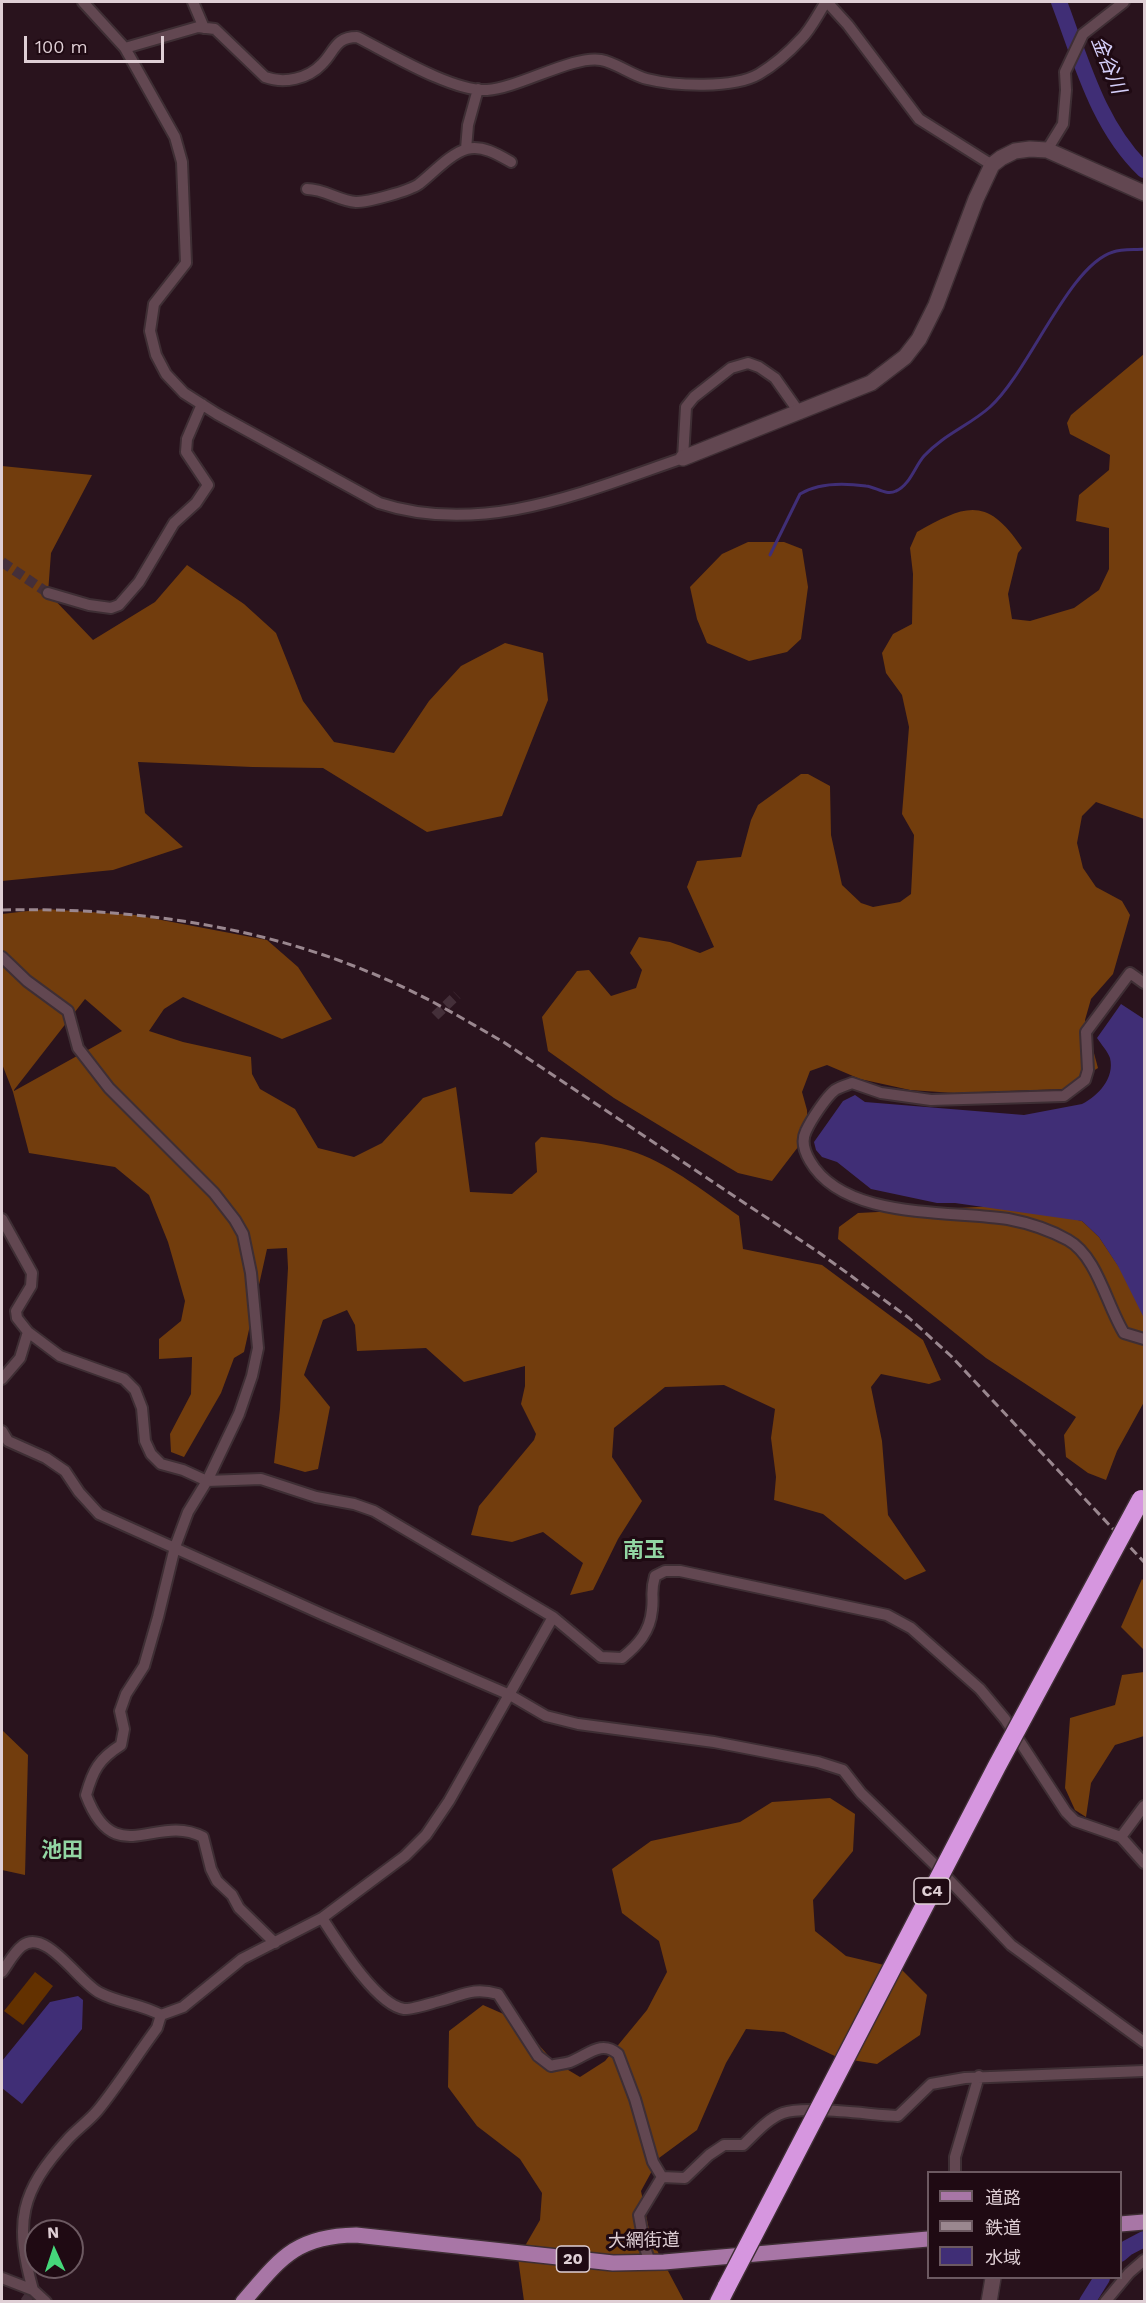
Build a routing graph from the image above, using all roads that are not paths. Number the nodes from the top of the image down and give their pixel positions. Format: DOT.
graph roads {
  1 [pos="83,2"];
  2 [pos="193,2"];
  3 [pos="826,2"];
  4 [pos="1124,2"];
  5 [pos="204,28"];
  6 [pos="125,48"];
  7 [pos="478,89"];
  8 [pos="466,149"];
  9 [pos="1047,150"];
  10 [pos="511,162"];
  11 [pos="992,165"];
  12 [pos="307,189"];
  13 [pos="1144,193"];
  14 [pos="202,404"];
  15 [pos="799,412"];
  16 [pos="683,458"];
  17 [pos="48,593"];
  18 [pos="2,957"];
  19 [pos="1144,983"];
  20 [pos="2,1219"];
  21 [pos="28,1332"];
  22 [pos="1144,1339"];
  23 [pos="2,1379"];
  24 [pos="2,1431"];
  25 [pos="207,1481"];
  26 [pos="1143,1496"];
  27 [pos="175,1547"];
  28 [pos="553,1617"];
  29 [pos="510,1695"];
  30 [pos="1144,1806"];
  31 [pos="1121,1837"];
  32 [pos="1144,1863"];
  33 [pos="322,1918"];
  34 [pos="274,1943"];
  35 [pos="2,1972"];
  36 [pos="161,2015"];
  37 [pos="1144,2042"];
  38 [pos="1144,2071"];
  39 [pos="980,2076"];
  40 [pos="955,2171"];
  41 [pos="662,2177"];
  42 [pos="1144,2222"];
  43 [pos="1122,2224"];
  44 [pos="927,2239"];
  45 [pos="1144,2260"];
  46 [pos="650,2262"];
  47 [pos="2,2278"];
  48 [pos="993,2279"];
  49 [pos="33,2290"];
  50 [pos="723,2294"];
  51 [pos="46,2301"];
  52 [pos="243,2301"];
  53 [pos="989,2301"];
  54 [pos="1105,2301"];
  1 -- 6 [label="street"];
  2 -- 5 [label="street"];
  3 -- 7 [label="street"];
  3 -- 11 [label="street"];
  4 -- 9 [label="street"];
  5 -- 6 [label="street"];
  5 -- 7 [label="street"];
  6 -- 14 [label="street"];
  7 -- 8 [label="street"];
  8 -- 10 [label="street"];
  8 -- 12 [label="street"];
  9 -- 11 [label="street"];
  9 -- 13 [label="street"];
  11 -- 15 [label="street"];
  14 -- 16 [label="street"];
  14 -- 17 [label="street"];
  15 -- 16 [label="street"];
  15 -- 16 [label="street"];
  18 -- 25 [label="street"];
  19 -- 22 [label="street"];
  20 -- 21 [label="street"];
  21 -- 23 [label="street"];
  21 -- 25 [label="street"];
  24 -- 27 [label="street"];
  25 -- 27 [label="street"];
  25 -- 28 [label="street"];
  26 -- 50 [label="highway, C4, bridge"];
  27 -- 29 [label="street"];
  27 -- 34 [label="street"];
  28 -- 29 [label="street"];
  28 -- 31 [label="street"];
  29 -- 33 [label="street"];
  29 -- 37 [label="street"];
  30 -- 31 [label="street"];
  31 -- 32 [label="street"];
  33 -- 34 [label="street"];
  33 -- 41 [label="street"];
  34 -- 36 [label="street"];
  35 -- 36 [label="street"];
  36 -- 49 [label="street"];
  38 -- 39 [label="street"];
  39 -- 40 [label="street"];
  39 -- 41 [label="street"];
  41 -- 46 [label="street"];
  42 -- 43 [label="main road"];
  44 -- 46 [label="main road, 大網街道 / 20"];
  45 -- 54 [label="street"];
  46 -- 52 [label="main road, 大網街道 / 20"];
  47 -- 49 [label="street"];
  48 -- 53 [label="street"];
  49 -- 51 [label="street"];
}
